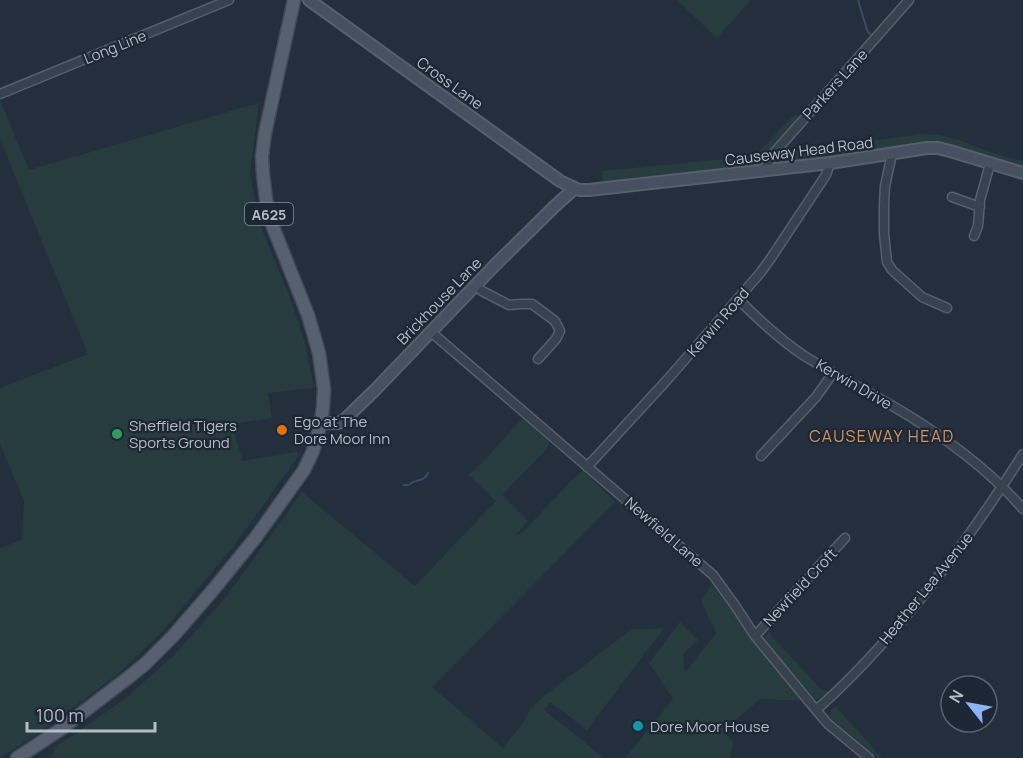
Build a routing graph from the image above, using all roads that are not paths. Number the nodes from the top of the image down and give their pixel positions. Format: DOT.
graph roads {
  1 [pos="229,0"];
  2 [pos="294,0"];
  3 [pos="309,0"];
  4 [pos="909,0"];
  5 [pos="0,94"];
  6 [pos="892,154"];
  7 [pos="830,163"];
  8 [pos="990,164"];
  9 [pos="763,171"];
  10 [pos="1023,173"];
  11 [pos="575,188"];
  12 [pos="952,197"];
  13 [pos="980,207"];
  14 [pos="974,236"];
  15 [pos="476,285"];
  16 [pos="738,299"];
  17 [pos="947,308"];
  18 [pos="431,332"];
  19 [pos="538,359"];
  20 [pos="833,373"];
  21 [pos="321,423"];
  22 [pos="1023,454"];
  23 [pos="761,456"];
  24 [pos="587,467"];
  25 [pos="1002,487"];
  26 [pos="1023,509"];
  27 [pos="845,538"];
  28 [pos="755,636"];
  29 [pos="816,710"];
  30 [pos="17,758"];
  31 [pos="869,758"];
  1 -- 5 [label="street, Long Line"];
  2 -- 21 [label="main road, A625"];
  3 -- 11 [label="street, Cross Lane"];
  4 -- 9 [label="street, Parkers Lane"];
  6 -- 7 [label="street, Causeway Head Road"];
  6 -- 8 [label="street, Causeway Head Road"];
  6 -- 17 [label="street"];
  7 -- 9 [label="street, Causeway Head Road"];
  7 -- 16 [label="street, Kerwin Road"];
  8 -- 10 [label="street, Causeway Head Road"];
  8 -- 13 [label="street"];
  9 -- 11 [label="street, Causeway Head Road"];
  11 -- 15 [label="street, Brickhouse Lane"];
  12 -- 13 [label="street"];
  13 -- 14 [label="street"];
  15 -- 18 [label="street, Brickhouse Lane"];
  15 -- 19 [label="street"];
  16 -- 20 [label="street, Kerwin Drive"];
  16 -- 24 [label="street, Kerwin Road"];
  18 -- 21 [label="street, Brickhouse Lane"];
  18 -- 24 [label="street, Newfield Lane"];
  20 -- 23 [label="street"];
  20 -- 25 [label="street, Kerwin Drive"];
  21 -- 30 [label="main road, A625"];
  22 -- 25 [label="street, Heather Lea Avenue"];
  24 -- 28 [label="street, Newfield Lane"];
  25 -- 26 [label="street, Kerwin Drive"];
  25 -- 29 [label="street, Heather Lea Avenue"];
  27 -- 28 [label="street, Newfield Croft"];
  28 -- 29 [label="street, Newfield Lane"];
  29 -- 31 [label="street, Newfield Lane"];
}
